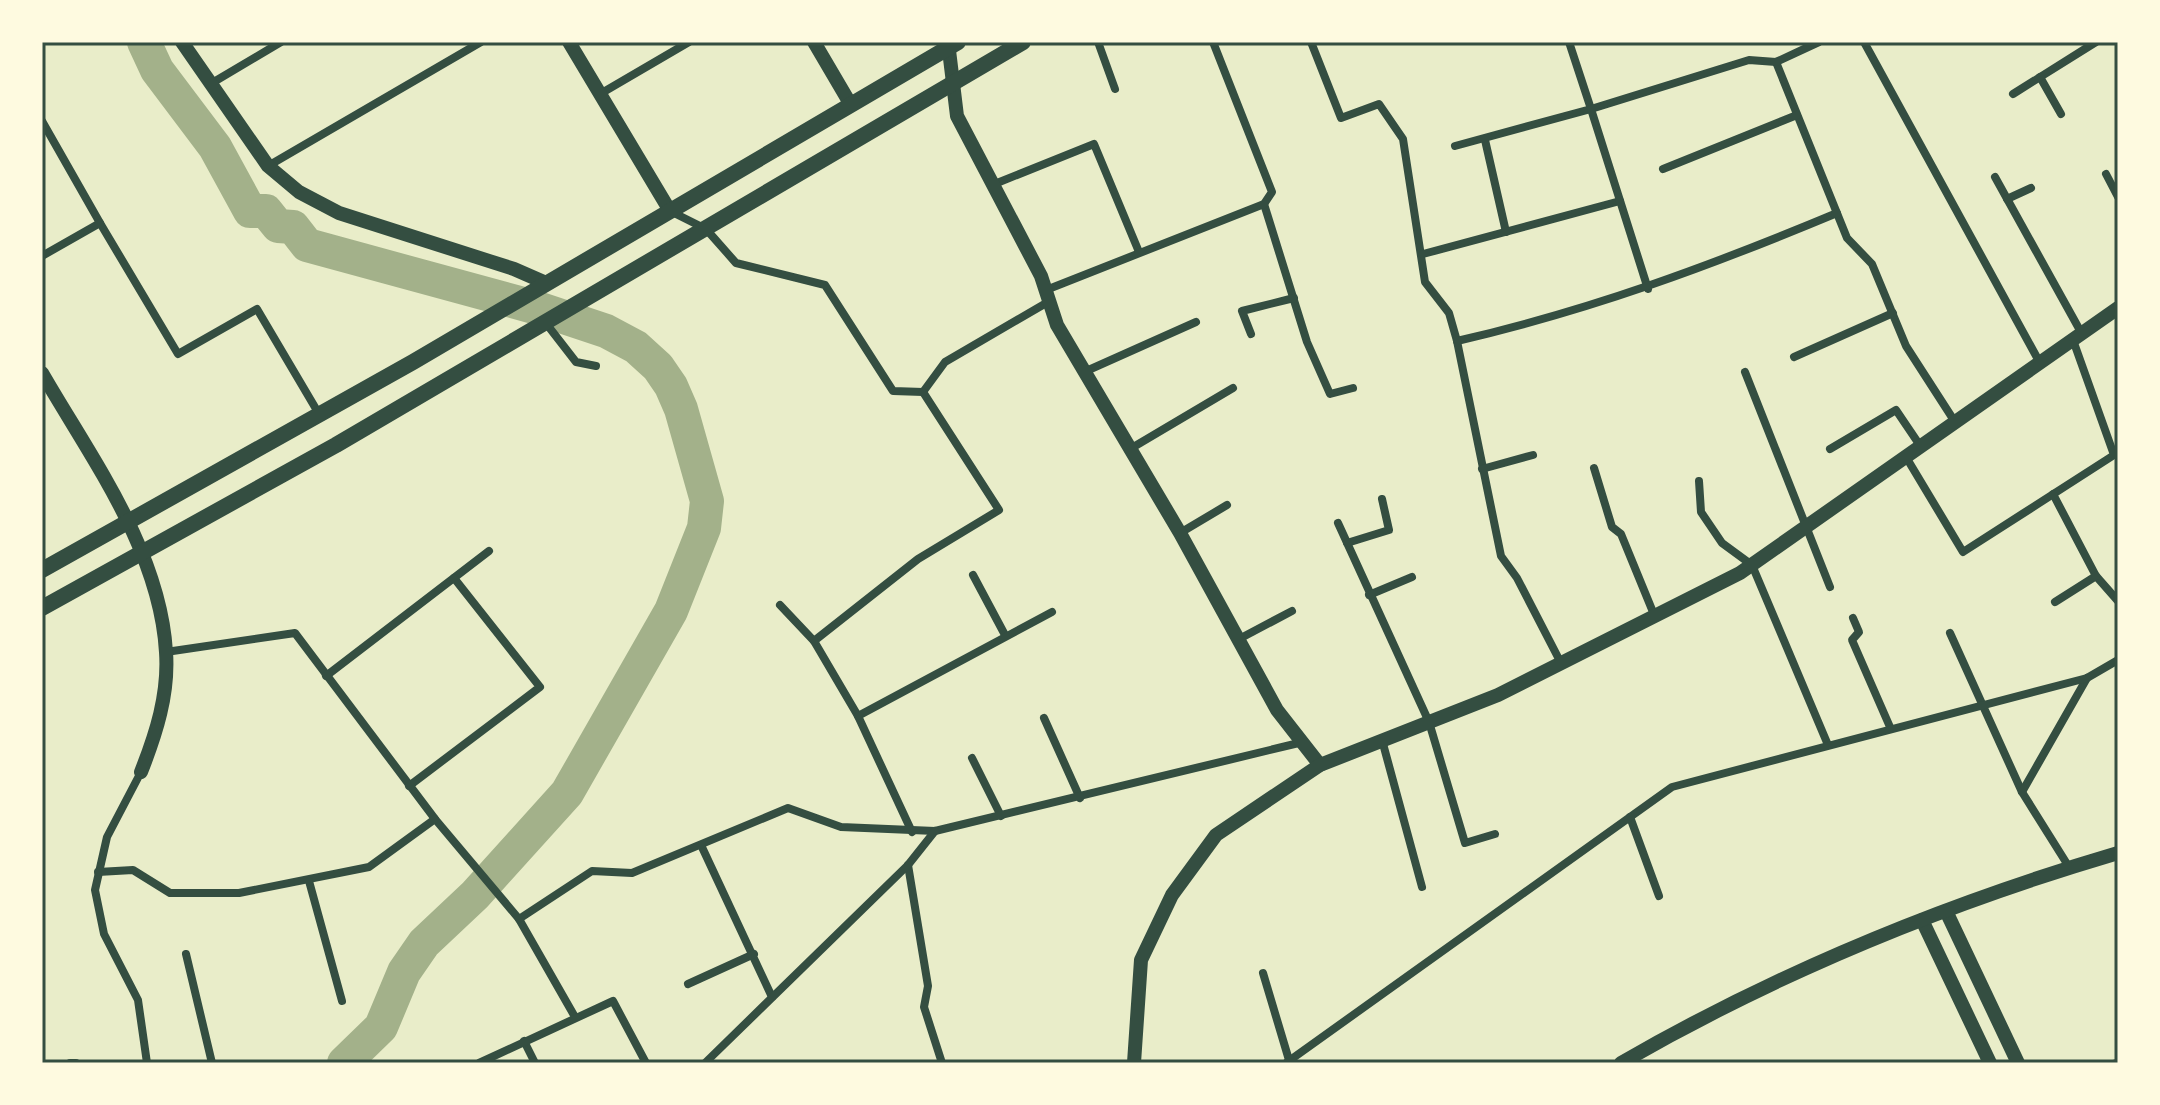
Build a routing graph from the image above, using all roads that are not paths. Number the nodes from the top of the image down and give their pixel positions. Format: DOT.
graph roads {
  1 [pos="182,42"];
  2 [pos="281,42"];
  3 [pos="481,42"];
  4 [pos="569,42"];
  5 [pos="689,42"];
  6 [pos="814,42"];
  7 [pos="1023,42"];
  8 [pos="1098,42"];
  9 [pos="1214,42"];
  10 [pos="1311,42"];
  11 [pos="1569,42"];
  12 [pos="1819,42"];
  13 [pos="1864,42"];
  14 [pos="2096,42"];
  15 [pos="952,44"];
  16 [pos="1776,62"];
  17 [pos="2040,77"];
  18 [pos="954,81"];
  19 [pos="212,83"];
  20 [pos="1115,89"];
  21 [pos="600,94"];
  22 [pos="2013,94"];
  23 [pos="851,105"];
  24 [pos="1591,109"];
  25 [pos="2061,114"];
  26 [pos="1797,115"];
  27 [pos="42,121"];
  28 [pos="1485,140"];
  29 [pos="1455,146"];
  30 [pos="268,166"];
  31 [pos="1663,169"];
  32 [pos="2106,174"];
  33 [pos="1995,177"];
  34 [pos="992,185"];
  35 [pos="2031,188"];
  36 [pos="2118,197"];
  37 [pos="2007,199"];
  38 [pos="1620,201"];
  39 [pos="1264,204"];
  40 [pos="670,211"];
  41 [pos="1837,213"];
  42 [pos="100,223"];
  43 [pos="706,229"];
  44 [pos="1506,232"];
  45 [pos="1139,252"];
  46 [pos="1423,254"];
  47 [pos="42,256"];
  48 [pos="541,286"];
  49 [pos="1648,289"];
  50 [pos="1047,296"];
  51 [pos="1294,298"];
  52 [pos="2118,308"];
  53 [pos="1893,313"];
  54 [pos="1196,322"];
  55 [pos="538,326"];
  56 [pos="1251,334"];
  57 [pos="2078,337"];
  58 [pos="1457,341"];
  59 [pos="1794,357"];
  60 [pos="2040,363"];
  61 [pos="596,366"];
  62 [pos="1084,372"];
  63 [pos="1745,372"];
  64 [pos="42,373"];
  65 [pos="1233,388"];
  66 [pos="1353,388"];
  67 [pos="923,392"];
  68 [pos="319,414"];
  69 [pos="1956,423"];
  70 [pos="1921,447"];
  71 [pos="1130,449"];
  72 [pos="1830,449"];
  73 [pos="2116,453"];
  74 [pos="1533,455"];
  75 [pos="1906,457"];
  76 [pos="1594,468"];
  77 [pos="1482,469"];
  78 [pos="1699,481"];
  79 [pos="2053,494"];
  80 [pos="1382,499"];
  81 [pos="1227,505"];
  82 [pos="127,523"];
  83 [pos="1338,523"];
  84 [pos="1805,528"];
  85 [pos="1180,533"];
  86 [pos="1347,543"];
  87 [pos="489,551"];
  88 [pos="140,552"];
  89 [pos="1752,565"];
  90 [pos="42,570"];
  91 [pos="973,575"];
  92 [pos="2096,576"];
  93 [pos="1412,577"];
  94 [pos="454,578"];
  95 [pos="1830,587"];
  96 [pos="1369,595"];
  97 [pos="2118,601"];
  98 [pos="2055,602"];
  99 [pos="780,605"];
  100 [pos="42,608"];
  101 [pos="1292,611"];
  102 [pos="1052,612"];
  103 [pos="1655,617"];
  104 [pos="1853,618"];
  105 [pos="1950,633"];
  106 [pos="1005,635"];
  107 [pos="1239,639"];
  108 [pos="814,641"];
  109 [pos="166,652"];
  110 [pos="2118,660"];
  111 [pos="1562,665"];
  112 [pos="326,676"];
  113 [pos="2087,678"];
  114 [pos="1985,704"];
  115 [pos="858,716"];
  116 [pos="1044,718"];
  117 [pos="1429,722"];
  118 [pos="1890,727"];
  119 [pos="1382,740"];
  120 [pos="1303,742"];
  121 [pos="1828,745"];
  122 [pos="972,758"];
  123 [pos="1320,765"];
  124 [pos="141,772"];
  125 [pos="409,786"];
  126 [pos="2022,792"];
  127 [pos="1080,798"];
  128 [pos="1001,816"];
  129 [pos="1630,817"];
  130 [pos="435,819"];
  131 [pos="935,831"];
  132 [pos="912,832"];
  133 [pos="1495,834"];
  134 [pos="701,845"];
  135 [pos="2118,853"];
  136 [pos="908,865"];
  137 [pos="2069,867"];
  138 [pos="98,872"];
  139 [pos="309,881"];
  140 [pos="1422,887"];
  141 [pos="1659,896"];
  142 [pos="1946,911"];
  143 [pos="519,919"];
  144 [pos="1922,920"];
  145 [pos="186,954"];
  146 [pos="754,954"];
  147 [pos="1263,973"];
  148 [pos="688,984"];
  149 [pos="772,997"];
  150 [pos="342,1001"];
  151 [pos="575,1017"];
  152 [pos="524,1041"];
  153 [pos="1287,1062"];
  154 [pos="147,1063"];
  155 [pos="211,1063"];
  156 [pos="479,1063"];
  157 [pos="535,1063"];
  158 [pos="646,1063"];
  159 [pos="705,1063"];
  160 [pos="942,1063"];
  161 [pos="1134,1063"];
  162 [pos="1621,1063"];
  163 [pos="1990,1063"];
  164 [pos="2018,1063"];
  1 -- 19 [label="street"];
  2 -- 19 [label="street"];
  3 -- 30 [label="street"];
  4 -- 21 [label="street"];
  5 -- 21 [label="street"];
  6 -- 23 [label="street"];
  7 -- 18 [label="main road"];
  8 -- 20 [label="street"];
  9 -- 39 [label="street"];
  10 -- 46 [label="street"];
  11 -- 24 [label="street"];
  12 -- 16 [label="street"];
  13 -- 60 [label="street"];
  14 -- 17 [label="street"];
  15 -- 18 [label="street"];
  15 -- 23 [label="main road"];
  16 -- 24 [label="street"];
  16 -- 26 [label="street"];
  17 -- 22 [label="street"];
  17 -- 25 [label="street"];
  18 -- 34 [label="street"];
  18 -- 43 [label="main road"];
  19 -- 30 [label="street"];
  21 -- 40 [label="street"];
  23 -- 40 [label="main road"];
  24 -- 28 [label="street"];
  24 -- 38 [label="street"];
  26 -- 31 [label="street"];
  26 -- 41 [label="street"];
  27 -- 42 [label="street"];
  28 -- 29 [label="street"];
  28 -- 44 [label="street"];
  30 -- 48 [label="street"];
  32 -- 36 [label="street"];
  33 -- 37 [label="street"];
  34 -- 45 [label="street"];
  34 -- 50 [label="street"];
  35 -- 37 [label="street"];
  37 -- 57 [label="street"];
  38 -- 44 [label="street"];
  38 -- 49 [label="street"];
  39 -- 45 [label="street"];
  39 -- 51 [label="street"];
  40 -- 43 [label="street"];
  40 -- 48 [label="main road"];
  41 -- 49 [label="street"];
  41 -- 53 [label="street"];
  42 -- 47 [label="street"];
  42 -- 68 [label="street"];
  43 -- 55 [label="main road"];
  43 -- 67 [label="street"];
  44 -- 46 [label="street"];
  45 -- 50 [label="street"];
  46 -- 58 [label="street"];
  48 -- 68 [label="main road"];
  49 -- 58 [label="street"];
  50 -- 62 [label="street"];
  50 -- 67 [label="street"];
  51 -- 56 [label="street"];
  51 -- 66 [label="street"];
  52 -- 57 [label="street"];
  53 -- 59 [label="street"];
  53 -- 69 [label="street"];
  54 -- 62 [label="street"];
  55 -- 61 [label="street"];
  55 -- 88 [label="main road"];
  57 -- 60 [label="street"];
  57 -- 73 [label="street"];
  58 -- 77 [label="street"];
  60 -- 69 [label="street"];
  62 -- 71 [label="street"];
  63 -- 84 [label="street"];
  64 -- 82 [label="street"];
  65 -- 71 [label="street"];
  67 -- 108 [label="street"];
  68 -- 82 [label="main road"];
  69 -- 70 [label="street"];
  70 -- 72 [label="street"];
  70 -- 75 [label="street"];
  71 -- 85 [label="street"];
  73 -- 79 [label="street"];
  74 -- 77 [label="street"];
  75 -- 79 [label="street"];
  75 -- 84 [label="street"];
  76 -- 103 [label="street"];
  77 -- 111 [label="street"];
  78 -- 89 [label="street"];
  79 -- 92 [label="street"];
  80 -- 86 [label="street"];
  81 -- 85 [label="street"];
  82 -- 88 [label="street"];
  82 -- 90 [label="main road"];
  83 -- 86 [label="street"];
  84 -- 89 [label="street"];
  84 -- 95 [label="street"];
  85 -- 107 [label="street"];
  86 -- 96 [label="street"];
  87 -- 94 [label="street"];
  88 -- 100 [label="main road"];
  88 -- 109 [label="street"];
  89 -- 103 [label="street"];
  89 -- 121 [label="street"];
  91 -- 106 [label="street"];
  92 -- 97 [label="street"];
  92 -- 98 [label="street"];
  93 -- 96 [label="street"];
  94 -- 112 [label="street"];
  94 -- 125 [label="street"];
  96 -- 117 [label="street"];
  99 -- 108 [label="street"];
  101 -- 107 [label="street"];
  102 -- 106 [label="street"];
  103 -- 111 [label="street"];
  104 -- 118 [label="street"];
  105 -- 114 [label="street"];
  106 -- 115 [label="street"];
  107 -- 120 [label="street"];
  108 -- 115 [label="street"];
  109 -- 112 [label="street"];
  109 -- 124 [label="street"];
  110 -- 113 [label="street"];
  111 -- 117 [label="street"];
  112 -- 125 [label="street"];
  113 -- 114 [label="street"];
  113 -- 126 [label="street"];
  114 -- 118 [label="street"];
  114 -- 126 [label="street"];
  115 -- 132 [label="street"];
  116 -- 127 [label="street"];
  117 -- 119 [label="street"];
  117 -- 133 [label="street"];
  118 -- 121 [label="street"];
  119 -- 123 [label="street"];
  119 -- 140 [label="street"];
  120 -- 123 [label="street"];
  120 -- 127 [label="street"];
  121 -- 129 [label="street"];
  122 -- 128 [label="street"];
  123 -- 161 [label="street"];
  124 -- 138 [label="street"];
  125 -- 130 [label="street"];
  126 -- 137 [label="street"];
  127 -- 128 [label="street"];
  128 -- 131 [label="street"];
  129 -- 141 [label="street"];
  129 -- 153 [label="street"];
  130 -- 139 [label="street"];
  130 -- 143 [label="street"];
  131 -- 132 [label="street"];
  131 -- 136 [label="street"];
  132 -- 134 [label="street"];
  134 -- 143 [label="street"];
  134 -- 146 [label="street"];
  135 -- 137 [label="street"];
  136 -- 149 [label="street"];
  136 -- 160 [label="street"];
  137 -- 142 [label="street"];
  138 -- 139 [label="street"];
  138 -- 154 [label="street"];
  139 -- 150 [label="street"];
  142 -- 144 [label="street"];
  142 -- 164 [label="street"];
  143 -- 151 [label="street"];
  144 -- 162 [label="street"];
  144 -- 163 [label="street"];
  145 -- 155 [label="street"];
  146 -- 148 [label="street"];
  146 -- 149 [label="street"];
  147 -- 153 [label="street"];
  149 -- 159 [label="street"];
  151 -- 152 [label="street"];
  151 -- 158 [label="street"];
  152 -- 156 [label="street"];
  152 -- 157 [label="street"];
}
